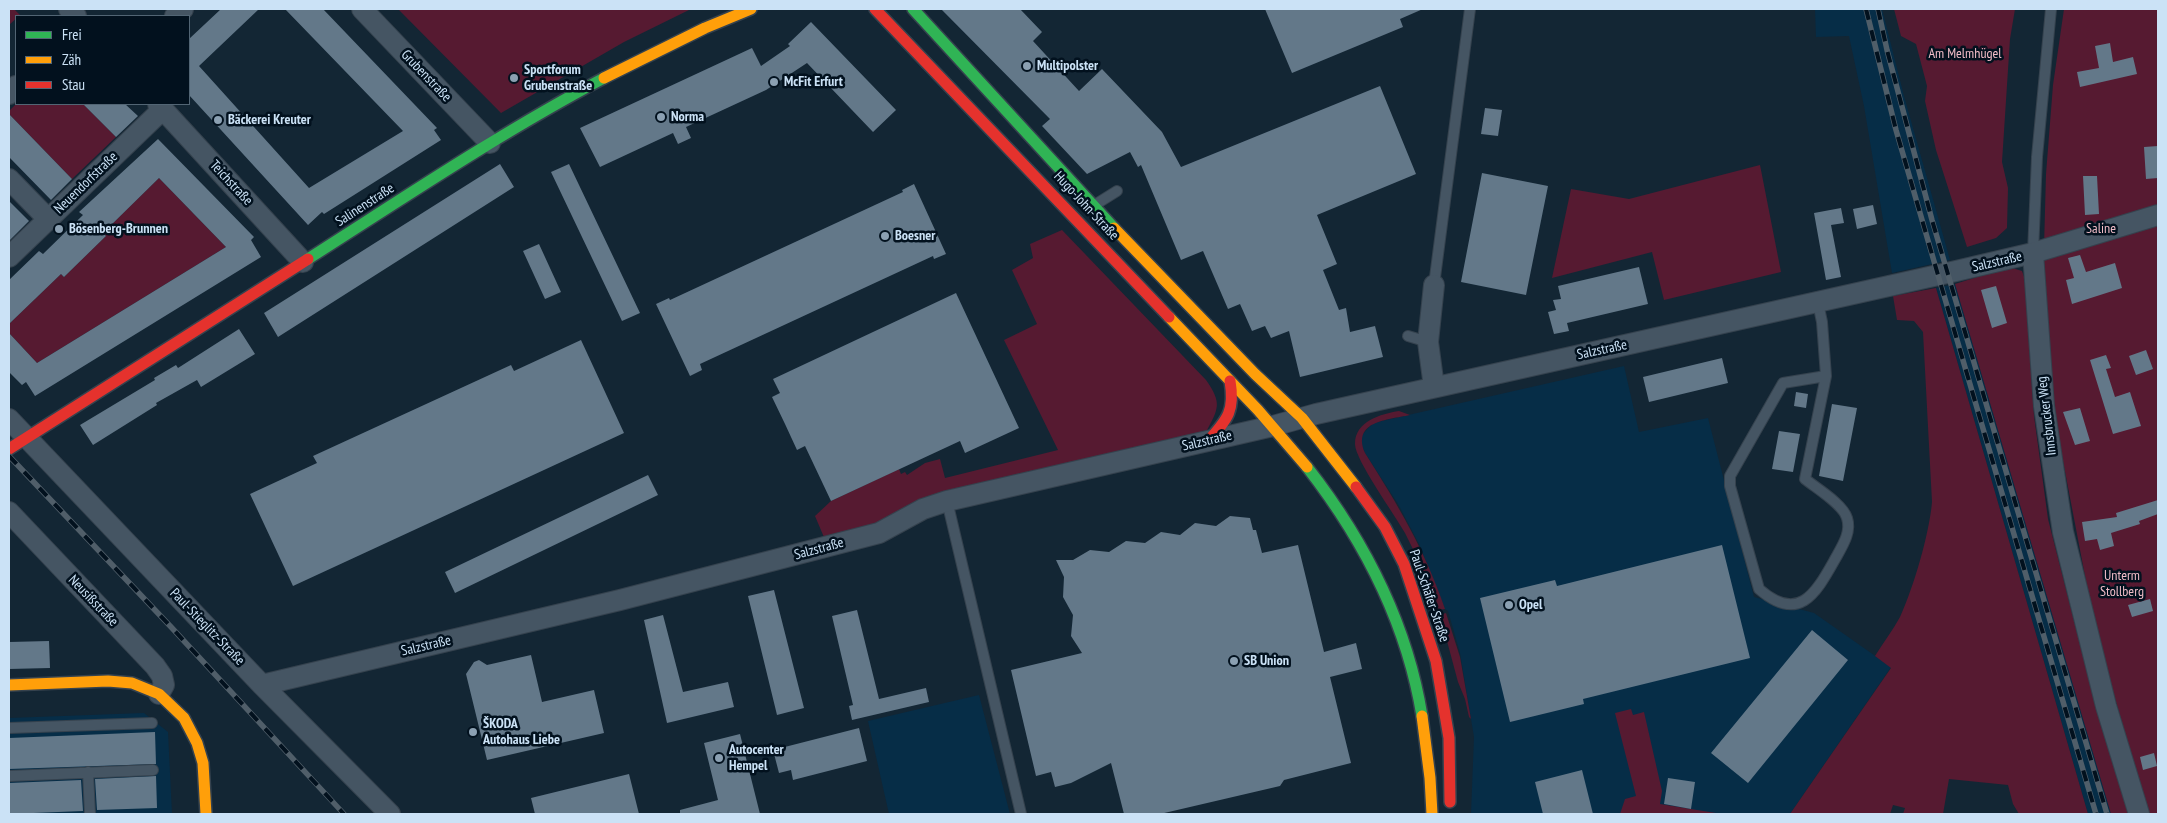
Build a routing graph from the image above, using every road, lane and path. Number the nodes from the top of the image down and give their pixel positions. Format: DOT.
graph roads {
  1 [pos="362,9"];
  2 [pos="751,9"];
  3 [pos="875,9"];
  4 [pos="913,9"];
  5 [pos="1470,9"];
  6 [pos="2051,9"];
  7 [pos="160,107"];
  8 [pos="490,143"];
  9 [pos="9,179"];
  10 [pos="1117,190"];
  11 [pos="1093,206"];
  12 [pos="2158,215"];
  13 [pos="48,219"];
  14 [pos="2033,253"];
  15 [pos="9,257"];
  16 [pos="303,262"];
  17 [pos="1434,285"];
  18 [pos="1818,303"];
  19 [pos="1408,336"];
  20 [pos="1428,342"];
  21 [pos="1826,376"];
  22 [pos="1230,380"];
  23 [pos="1434,387"];
  24 [pos="1302,418"];
  25 [pos="9,419"];
  26 [pos="1273,426"];
  27 [pos="27,438"];
  28 [pos="1209,440"];
  29 [pos="9,449"];
  30 [pos="948,501"];
  31 [pos="9,512"];
  32 [pos="262,684"];
  33 [pos="9,685"];
  34 [pos="159,694"];
  35 [pos="152,723"];
  36 [pos="9,728"];
  37 [pos="153,770"];
  38 [pos="88,772"];
  39 [pos="9,776"];
  40 [pos="90,814"];
  41 [pos="206,814"];
  42 [pos="390,814"];
  43 [pos="1021,814"];
  44 [pos="1432,814"];
  45 [pos="1450,814"];
  46 [pos="2139,814"];
  1 -- 8 [label="street, Grubenstraße"];
  2 -- 8 [label="main road, Salinenstraße"];
  3 -- 22 [label="main road, Hugo-John-Straße"];
  4 -- 11 [label="main road, Hugo-John-Straße"];
  5 -- 17 [label="lane"];
  6 -- 14 [label="lane, Innsbrucker Weg"];
  7 -- 13 [label="street, Neuendorfstraße"];
  7 -- 16 [label="street, Teichstraße"];
  8 -- 16 [label="main road, Salinenstraße"];
  9 -- 13 [label="street"];
  10 -- 11 [label="lane"];
  11 -- 24 [label="main road, Hugo-John-Straße"];
  12 -- 14 [label="street, Salzstraße"];
  13 -- 15 [label="street, Neuendorfstraße"];
  14 -- 18 [label="street, Salzstraße"];
  14 -- 46 [label="street, Innsbrucker Weg"];
  16 -- 27 [label="main road, Salinenstraße"];
  17 -- 20 [label="street"];
  18 -- 21 [label="lane"];
  18 -- 23 [label="street, Salzstraße"];
  19 -- 20 [label="lane"];
  20 -- 23 [label="street"];
  21 -- 21 [label="lane"];
  22 -- 26 [label="main road, Hugo-John-Straße"];
  22 -- 28 [label="main road"];
  23 -- 24 [label="street, Salzstraße"];
  24 -- 26 [label="street, Salzstraße"];
  24 -- 45 [label="main road, Paul-Schäfer-Straße"];
  25 -- 27 [label="street, Paul-Stieglitz-Straße"];
  26 -- 28 [label="street, Salzstraße"];
  26 -- 44 [label="main road"];
  27 -- 29 [label="main road, Salinenstraße"];
  27 -- 32 [label="street, Paul-Stieglitz-Straße"];
  28 -- 30 [label="street, Salzstraße"];
  30 -- 32 [label="street, Salzstraße"];
  30 -- 43 [label="lane"];
  31 -- 34 [label="street, Neusißstraße"];
  32 -- 42 [label="street, Paul-Stieglitz-Straße"];
  33 -- 34 [label="main road"];
  34 -- 41 [label="main road"];
  35 -- 36 [label="lane"];
  37 -- 38 [label="lane"];
  38 -- 39 [label="lane"];
  38 -- 40 [label="lane"];
}
